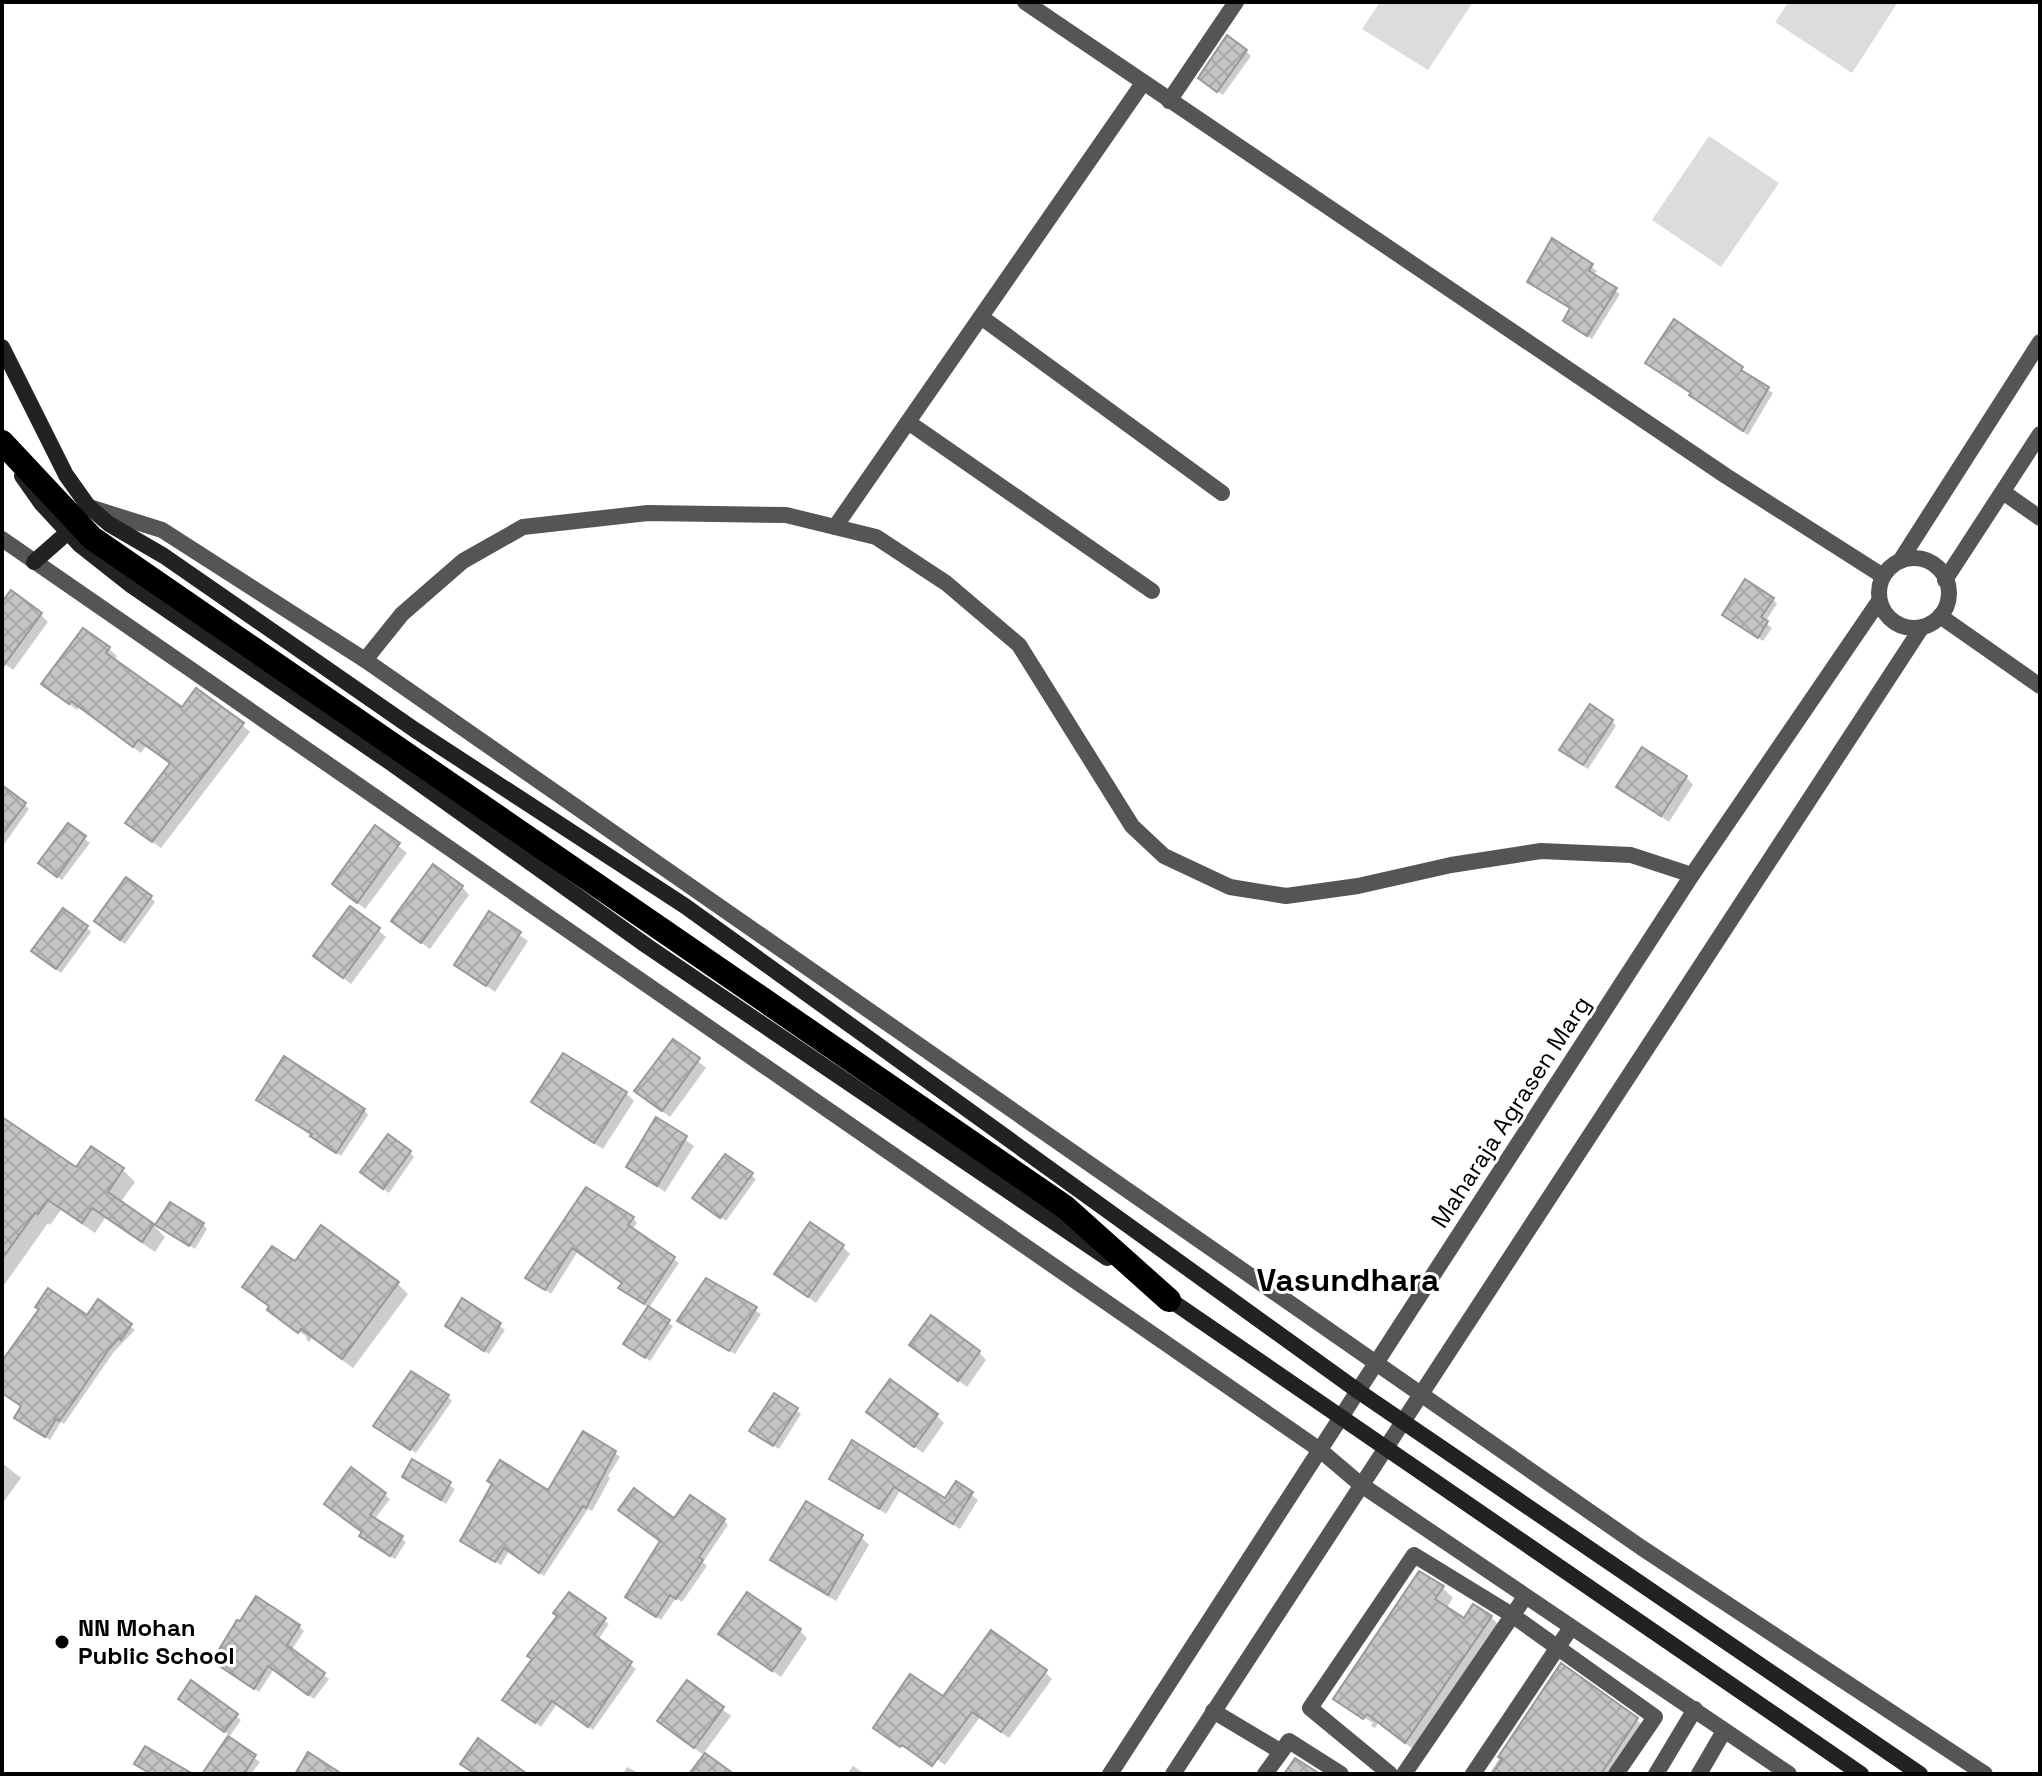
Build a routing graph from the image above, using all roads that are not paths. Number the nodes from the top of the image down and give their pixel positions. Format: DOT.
graph roads {
  1 [pos="1025,2"];
  2 [pos="1236,2"];
  3 [pos="1143,83"];
  4 [pos="1169,101"];
  5 [pos="981,317"];
  6 [pos="2040,342"];
  7 [pos="2,347"];
  8 [pos="908,422"];
  9 [pos="2040,434"];
  10 [pos="2,442"];
  11 [pos="2,449"];
  12 [pos="66,475"];
  13 [pos="2003,492"];
  14 [pos="1222,493"];
  15 [pos="41,503"];
  16 [pos="88,506"];
  17 [pos="2040,518"];
  18 [pos="835,527"];
  19 [pos="68,532"];
  20 [pos="2,539"];
  21 [pos="1900,561"];
  22 [pos="34,562"];
  23 [pos="1883,576"];
  24 [pos="1945,580"];
  25 [pos="1152,591"];
  26 [pos="1879,601"];
  27 [pos="1940,616"];
  28 [pos="1922,627"];
  29 [pos="365,660"];
  30 [pos="2040,686"];
  31 [pos="1692,875"];
  32 [pos="1169,1300"];
  33 [pos="1377,1362"];
  34 [pos="1358,1391"];
  35 [pos="1420,1392"];
  36 [pos="1342,1417"];
  37 [pos="1402,1420"];
  38 [pos="1385,1446"];
  39 [pos="1320,1450"];
  40 [pos="1360,1484"];
  41 [pos="1525,1597"];
  42 [pos="1512,1615"];
  43 [pos="1570,1629"];
  44 [pos="1557,1647"];
  45 [pos="1695,1709"];
  46 [pos="1213,1711"];
  47 [pos="1724,1731"];
  48 [pos="1280,1751"];
  49 [pos="1110,1774"];
  50 [pos="1173,1774"];
  51 [pos="1265,1774"];
  52 [pos="1341,1774"];
  53 [pos="1390,1774"];
  54 [pos="1404,1774"];
  55 [pos="1473,1774"];
  56 [pos="1616,1774"];
  57 [pos="1656,1774"];
  58 [pos="1699,1774"];
  59 [pos="1789,1774"];
  60 [pos="1861,1774"];
  61 [pos="1920,1774"];
  62 [pos="1985,1774"];
  1 -- 3 [label="street"];
  2 -- 4 [label="street"];
  3 -- 4 [label="street"];
  3 -- 5 [label="street"];
  4 -- 23 [label="street"];
  5 -- 8 [label="street"];
  5 -- 14 [label="street"];
  6 -- 21 [label="street"];
  7 -- 12 [label="main road"];
  8 -- 18 [label="street"];
  8 -- 25 [label="street"];
  9 -- 13 [label="street"];
  10 -- 32 [label="highway"];
  11 -- 15 [label="main road"];
  12 -- 15 [label="main road"];
  12 -- 16 [label="main road"];
  13 -- 17 [label="street"];
  13 -- 24 [label="street"];
  15 -- 19 [label="main road"];
  16 -- 29 [label="street"];
  16 -- 34 [label="main road"];
  18 -- 29 [label="street"];
  18 -- 31 [label="street"];
  19 -- 22 [label="main road"];
  19 -- 32 [label="main road"];
  20 -- 22 [label="street"];
  21 -- 23 [label="street"];
  21 -- 24 [label="street"];
  22 -- 39 [label="street"];
  23 -- 26 [label="street"];
  24 -- 27 [label="street"];
  26 -- 28 [label="street"];
  26 -- 31 [label="street, Maharaja Agrasen Marg"];
  27 -- 28 [label="street"];
  27 -- 30 [label="street"];
  28 -- 35 [label="street"];
  29 -- 33 [label="street"];
  31 -- 33 [label="street, Maharaja Agrasen Marg"];
  32 -- 36 [label="main road"];
  33 -- 34 [label="street, Maharaja Agrasen Marg"];
  33 -- 35 [label="street"];
  34 -- 36 [label="street, Maharaja Agrasen Marg"];
  34 -- 37 [label="main road"];
  35 -- 37 [label="street"];
  35 -- 62 [label="street"];
  36 -- 38 [label="main road"];
  36 -- 39 [label="street, Maharaja Agrasen Marg"];
  37 -- 38 [label="street"];
  37 -- 61 [label="main road"];
  38 -- 40 [label="street"];
  38 -- 60 [label="main road"];
  39 -- 40 [label="street"];
  39 -- 49 [label="street, Maharaja Agrasen Marg"];
  40 -- 41 [label="street"];
  40 -- 46 [label="street"];
  41 -- 42 [label="street"];
  41 -- 43 [label="street"];
  42 -- 44 [label="street"];
  42 -- 53 [label="street"];
  42 -- 54 [label="street"];
  43 -- 44 [label="street"];
  43 -- 45 [label="street"];
  44 -- 55 [label="street"];
  44 -- 56 [label="street"];
  45 -- 47 [label="street"];
  45 -- 57 [label="street"];
  46 -- 48 [label="street"];
  46 -- 50 [label="street"];
  47 -- 58 [label="street"];
  47 -- 59 [label="street"];
  48 -- 51 [label="street"];
  48 -- 52 [label="street"];
}
